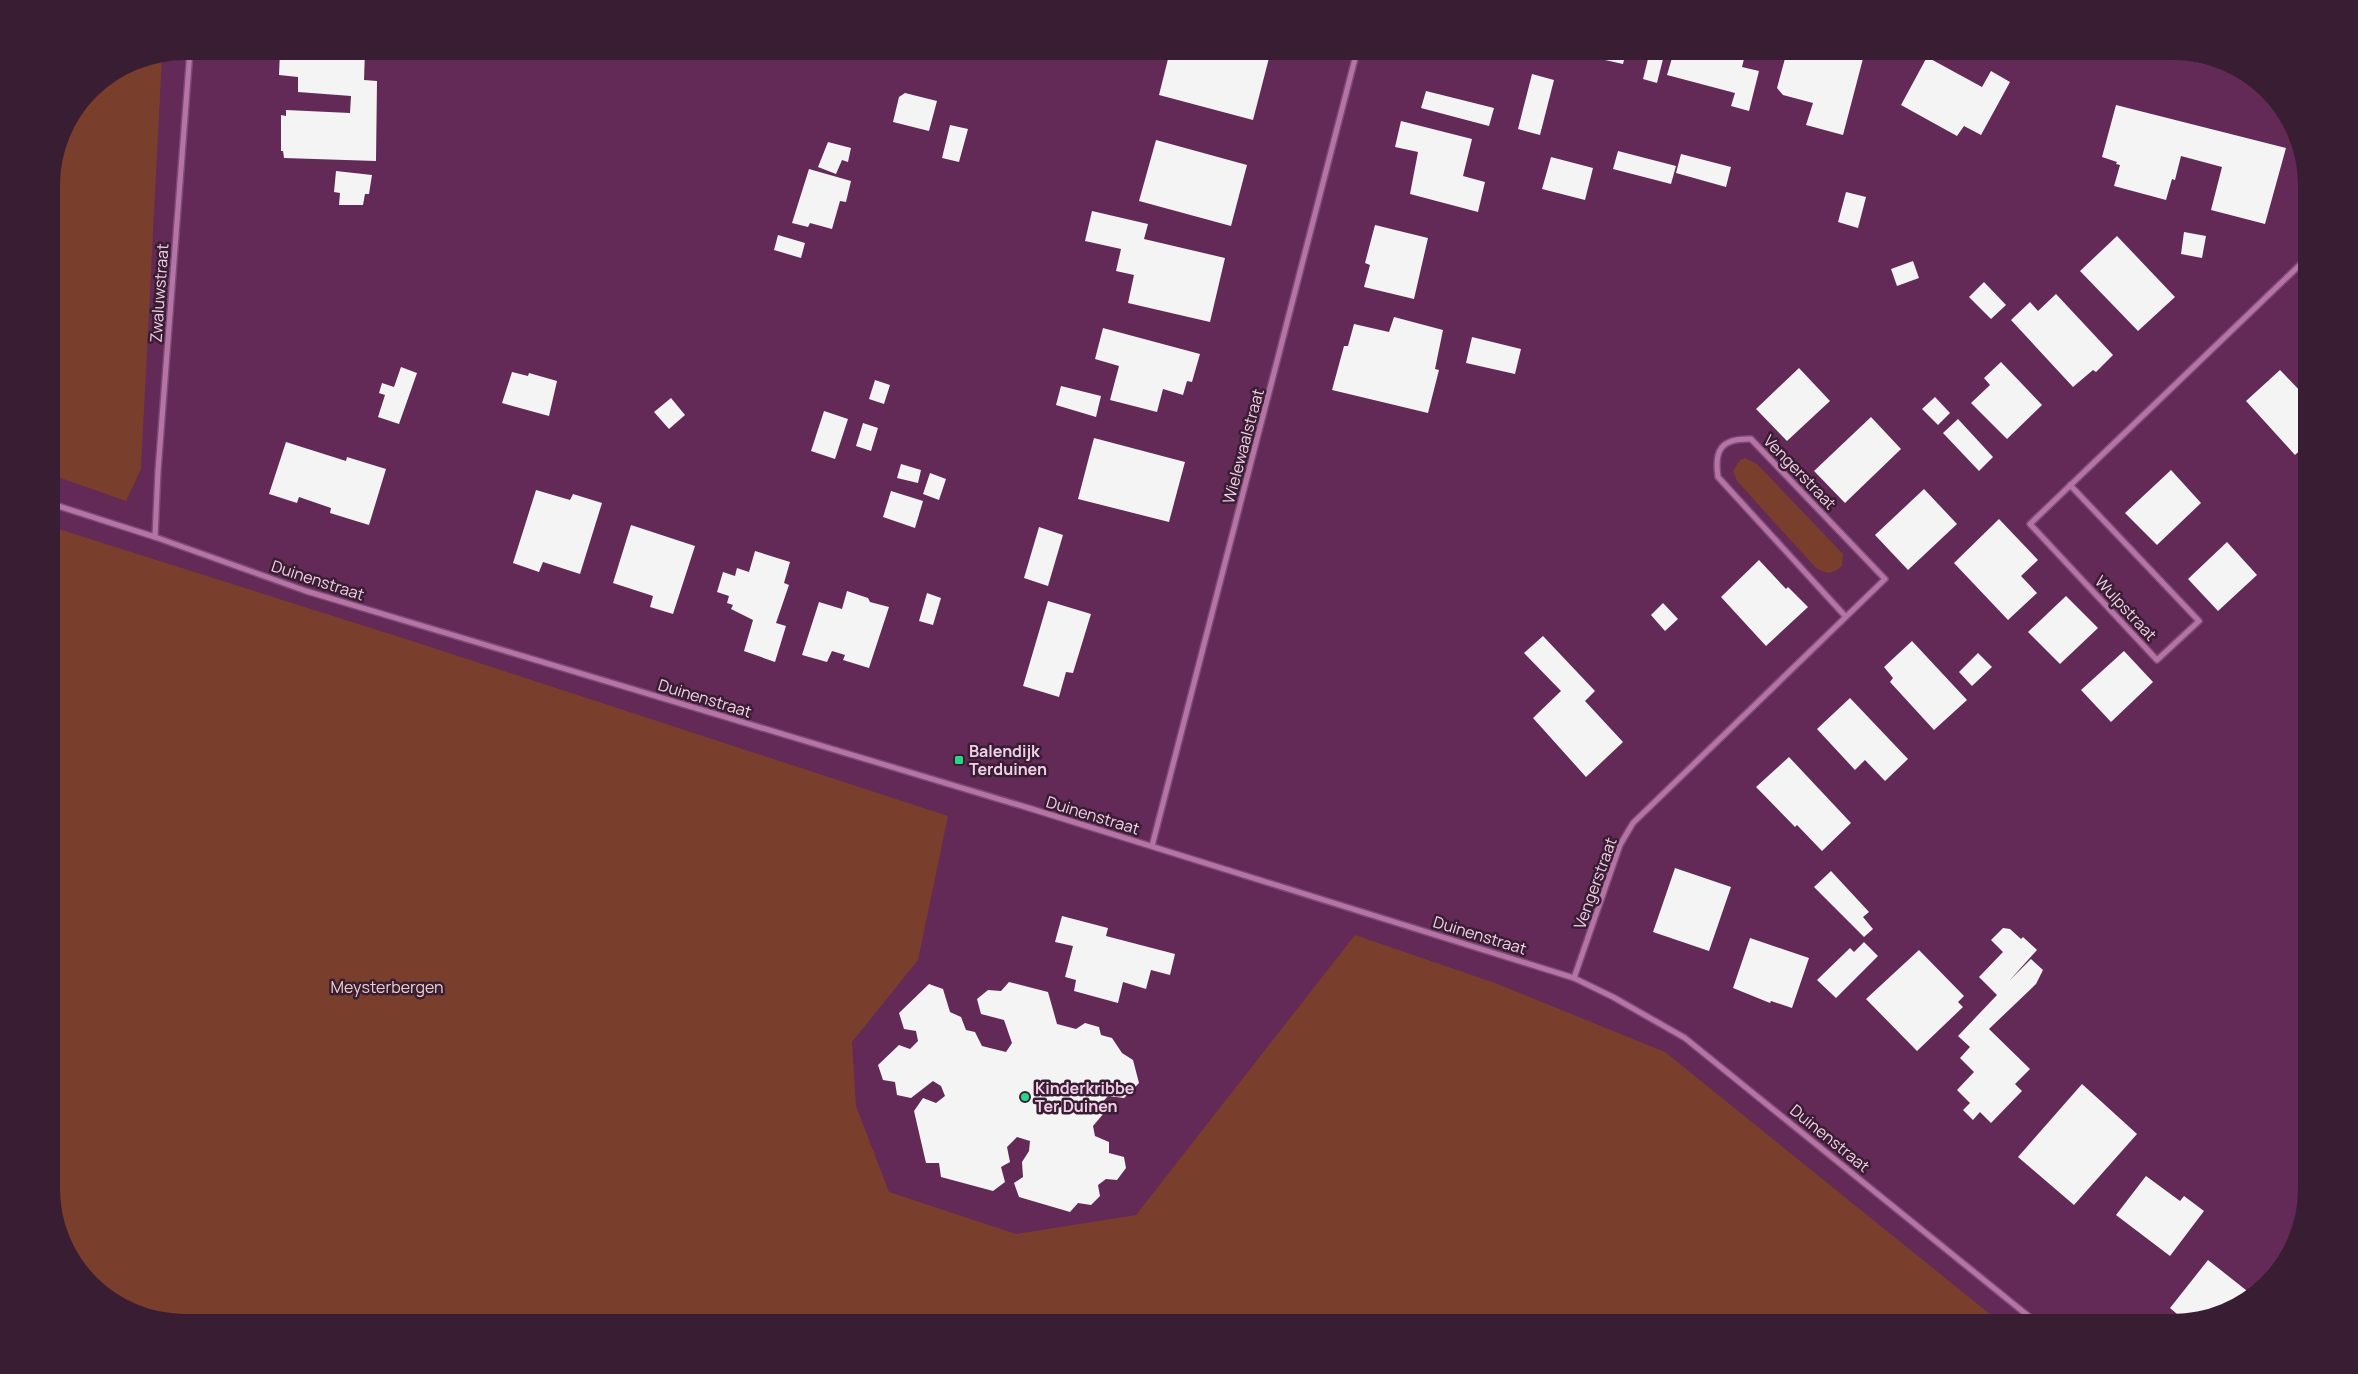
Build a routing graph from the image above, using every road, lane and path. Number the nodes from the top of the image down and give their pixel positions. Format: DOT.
graph roads {
  1 [pos="189,60"];
  2 [pos="1355,60"];
  3 [pos="2298,267"];
  4 [pos="2070,485"];
  5 [pos="60,507"];
  6 [pos="155,537"];
  7 [pos="1846,617"];
  8 [pos="1152,846"];
  9 [pos="1574,978"];
  10 [pos="2026,1314"];
  1 -- 6 [label="street, Zwaluwstraat"];
  2 -- 8 [label="street, Wielewaalstraat"];
  3 -- 4 [label="street, Wulpstraat"];
  4 -- 4 [label="street, Wulpstraat"];
  5 -- 6 [label="street, Duinenstraat"];
  6 -- 8 [label="street, Duinenstraat"];
  7 -- 7 [label="street, Vengerstraat"];
  7 -- 9 [label="street, Vengerstraat"];
  8 -- 9 [label="street, Duinenstraat"];
  9 -- 10 [label="street, Duinenstraat"];
}
